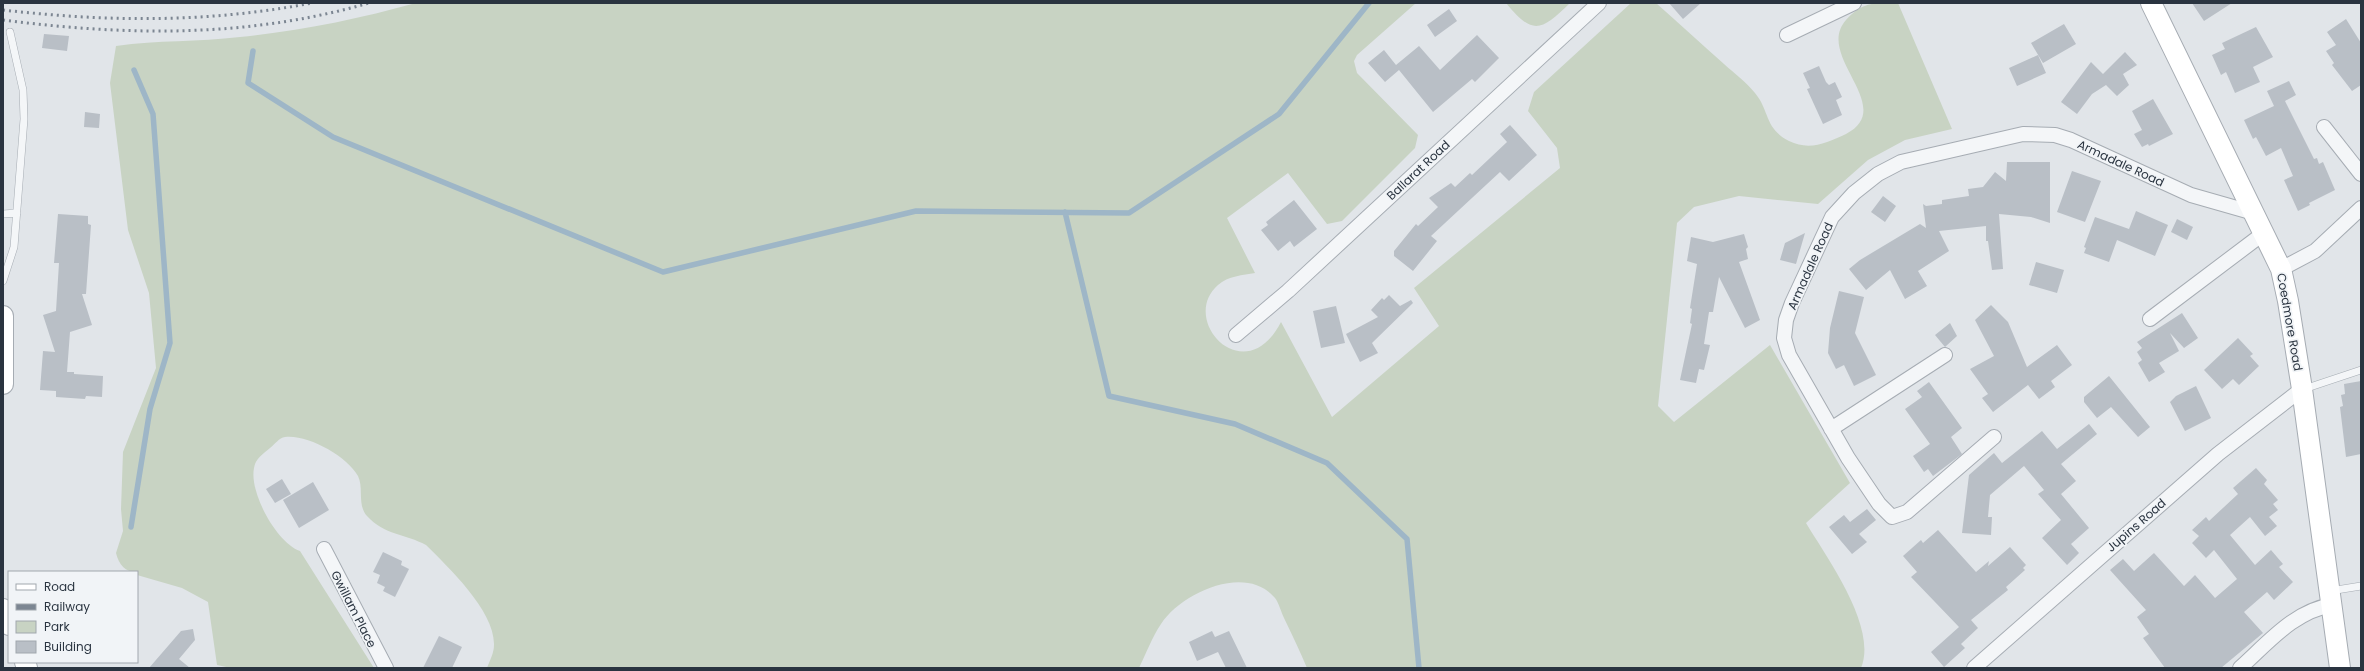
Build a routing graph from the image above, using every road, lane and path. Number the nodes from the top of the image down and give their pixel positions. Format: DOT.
graph roads {
  1 [pos="1599,3"];
  2 [pos="1854,3"];
  3 [pos="2151,3"];
  4 [pos="10,32"];
  5 [pos="1787,34"];
  6 [pos="2324,127"];
  7 [pos="2361,174"];
  8 [pos="2361,208"];
  9 [pos="16,213"];
  10 [pos="3,214"];
  11 [pos="2254,214"];
  12 [pos="2264,233"];
  13 [pos="2281,269"];
  14 [pos="3,281"];
  15 [pos="3,316"];
  16 [pos="2150,319"];
  17 [pos="1236,334"];
  18 [pos="1945,355"];
  19 [pos="2361,370"];
  20 [pos="3,384"];
  21 [pos="2302,389"];
  22 [pos="1831,429"];
  23 [pos="1994,437"];
  24 [pos="324,549"];
  25 [pos="2361,586"];
  26 [pos="2331,598"];
  27 [pos="3,609"];
  28 [pos="8,622"];
  29 [pos="386,668"];
  30 [pos="1974,668"];
  31 [pos="2240,668"];
  32 [pos="2340,668"];
  1 -- 17 [label="street, Ballarat Road"];
  2 -- 5 [label="street"];
  3 -- 11 [label="street, Coedmore Road"];
  4 -- 9 [label="lane"];
  6 -- 7 [label="street"];
  8 -- 13 [label="street"];
  9 -- 10 [label="lane"];
  9 -- 14 [label="lane"];
  11 -- 12 [label="street, Coedmore Road"];
  11 -- 22 [label="street, Armadale Road"];
  12 -- 13 [label="street, Coedmore Road"];
  12 -- 16 [label="street"];
  13 -- 21 [label="street, Coedmore Road"];
  15 -- 20 [label="street"];
  18 -- 22 [label="street"];
  19 -- 21 [label="lane"];
  21 -- 26 [label="street, Coedmore Road"];
  21 -- 30 [label="street, Jupins Road"];
  22 -- 23 [label="street, Armadale Road"];
  24 -- 29 [label="street, Gwillam Place"];
  25 -- 26 [label="lane"];
  26 -- 31 [label="street"];
  26 -- 32 [label="street, Coedmore Road"];
  27 -- 28 [label="street"];
}
